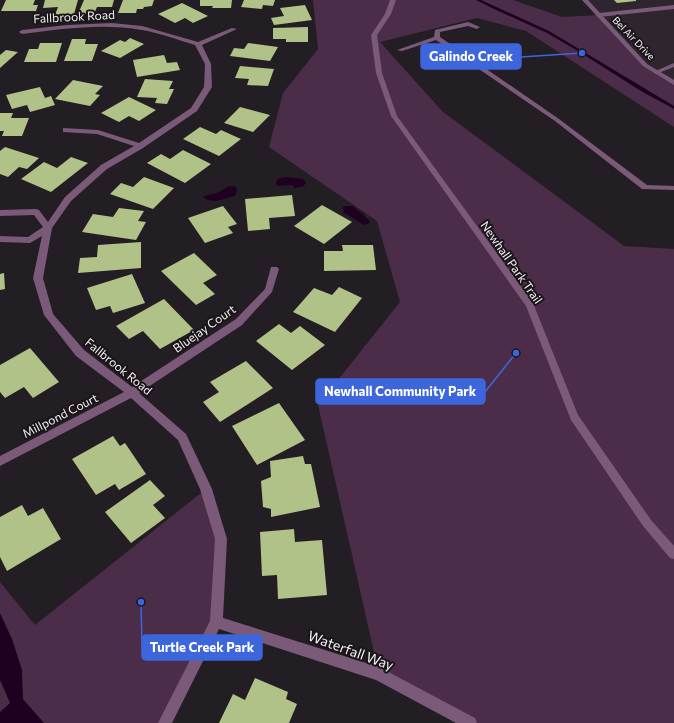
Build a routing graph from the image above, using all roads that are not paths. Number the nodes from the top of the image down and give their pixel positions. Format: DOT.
graph roads {
  1 [pos="393,0"];
  2 [pos="585,0"];
  3 [pos="674,7"];
  4 [pos="599,15"];
  5 [pos="477,27"];
  6 [pos="234,29"];
  7 [pos="22,32"];
  8 [pos="437,38"];
  9 [pos="198,44"];
  10 [pos="400,50"];
  11 [pos="674,65"];
  12 [pos="656,72"];
  13 [pos="674,83"];
  14 [pos="66,130"];
  15 [pos="140,146"];
  16 [pos="674,188"];
  17 [pos="0,213"];
  18 [pos="48,228"];
  19 [pos="0,239"];
  20 [pos="274,269"];
  21 [pos="132,393"];
  22 [pos="0,461"];
  23 [pos="674,554"];
  24 [pos="216,622"];
  25 [pos="165,723"];
  26 [pos="470,723"];
  1 -- 23 [label="lane, Newhall Park Trail"];
  2 -- 4 [label="street, Bel Air Drive"];
  3 -- 4 [label="lane"];
  4 -- 12 [label="street, Bel Air Drive"];
  5 -- 8 [label="lane"];
  6 -- 9 [label="street"];
  7 -- 9 [label="street, Fallbrook Road"];
  8 -- 10 [label="lane"];
  8 -- 16 [label="lane"];
  9 -- 15 [label="street, Fallbrook Road"];
  11 -- 12 [label="lane"];
  12 -- 13 [label="street, Bel Air Drive"];
  14 -- 15 [label="street"];
  15 -- 18 [label="street, Fallbrook Road"];
  17 -- 18 [label="street"];
  18 -- 19 [label="street"];
  18 -- 21 [label="street, Fallbrook Road"];
  20 -- 21 [label="street, Bluejay Court"];
  21 -- 22 [label="street, Millpond Court"];
  21 -- 24 [label="street, Fallbrook Road"];
  24 -- 25 [label="street, Fallbrook Road"];
  24 -- 26 [label="street, Waterfall Way"];
}
